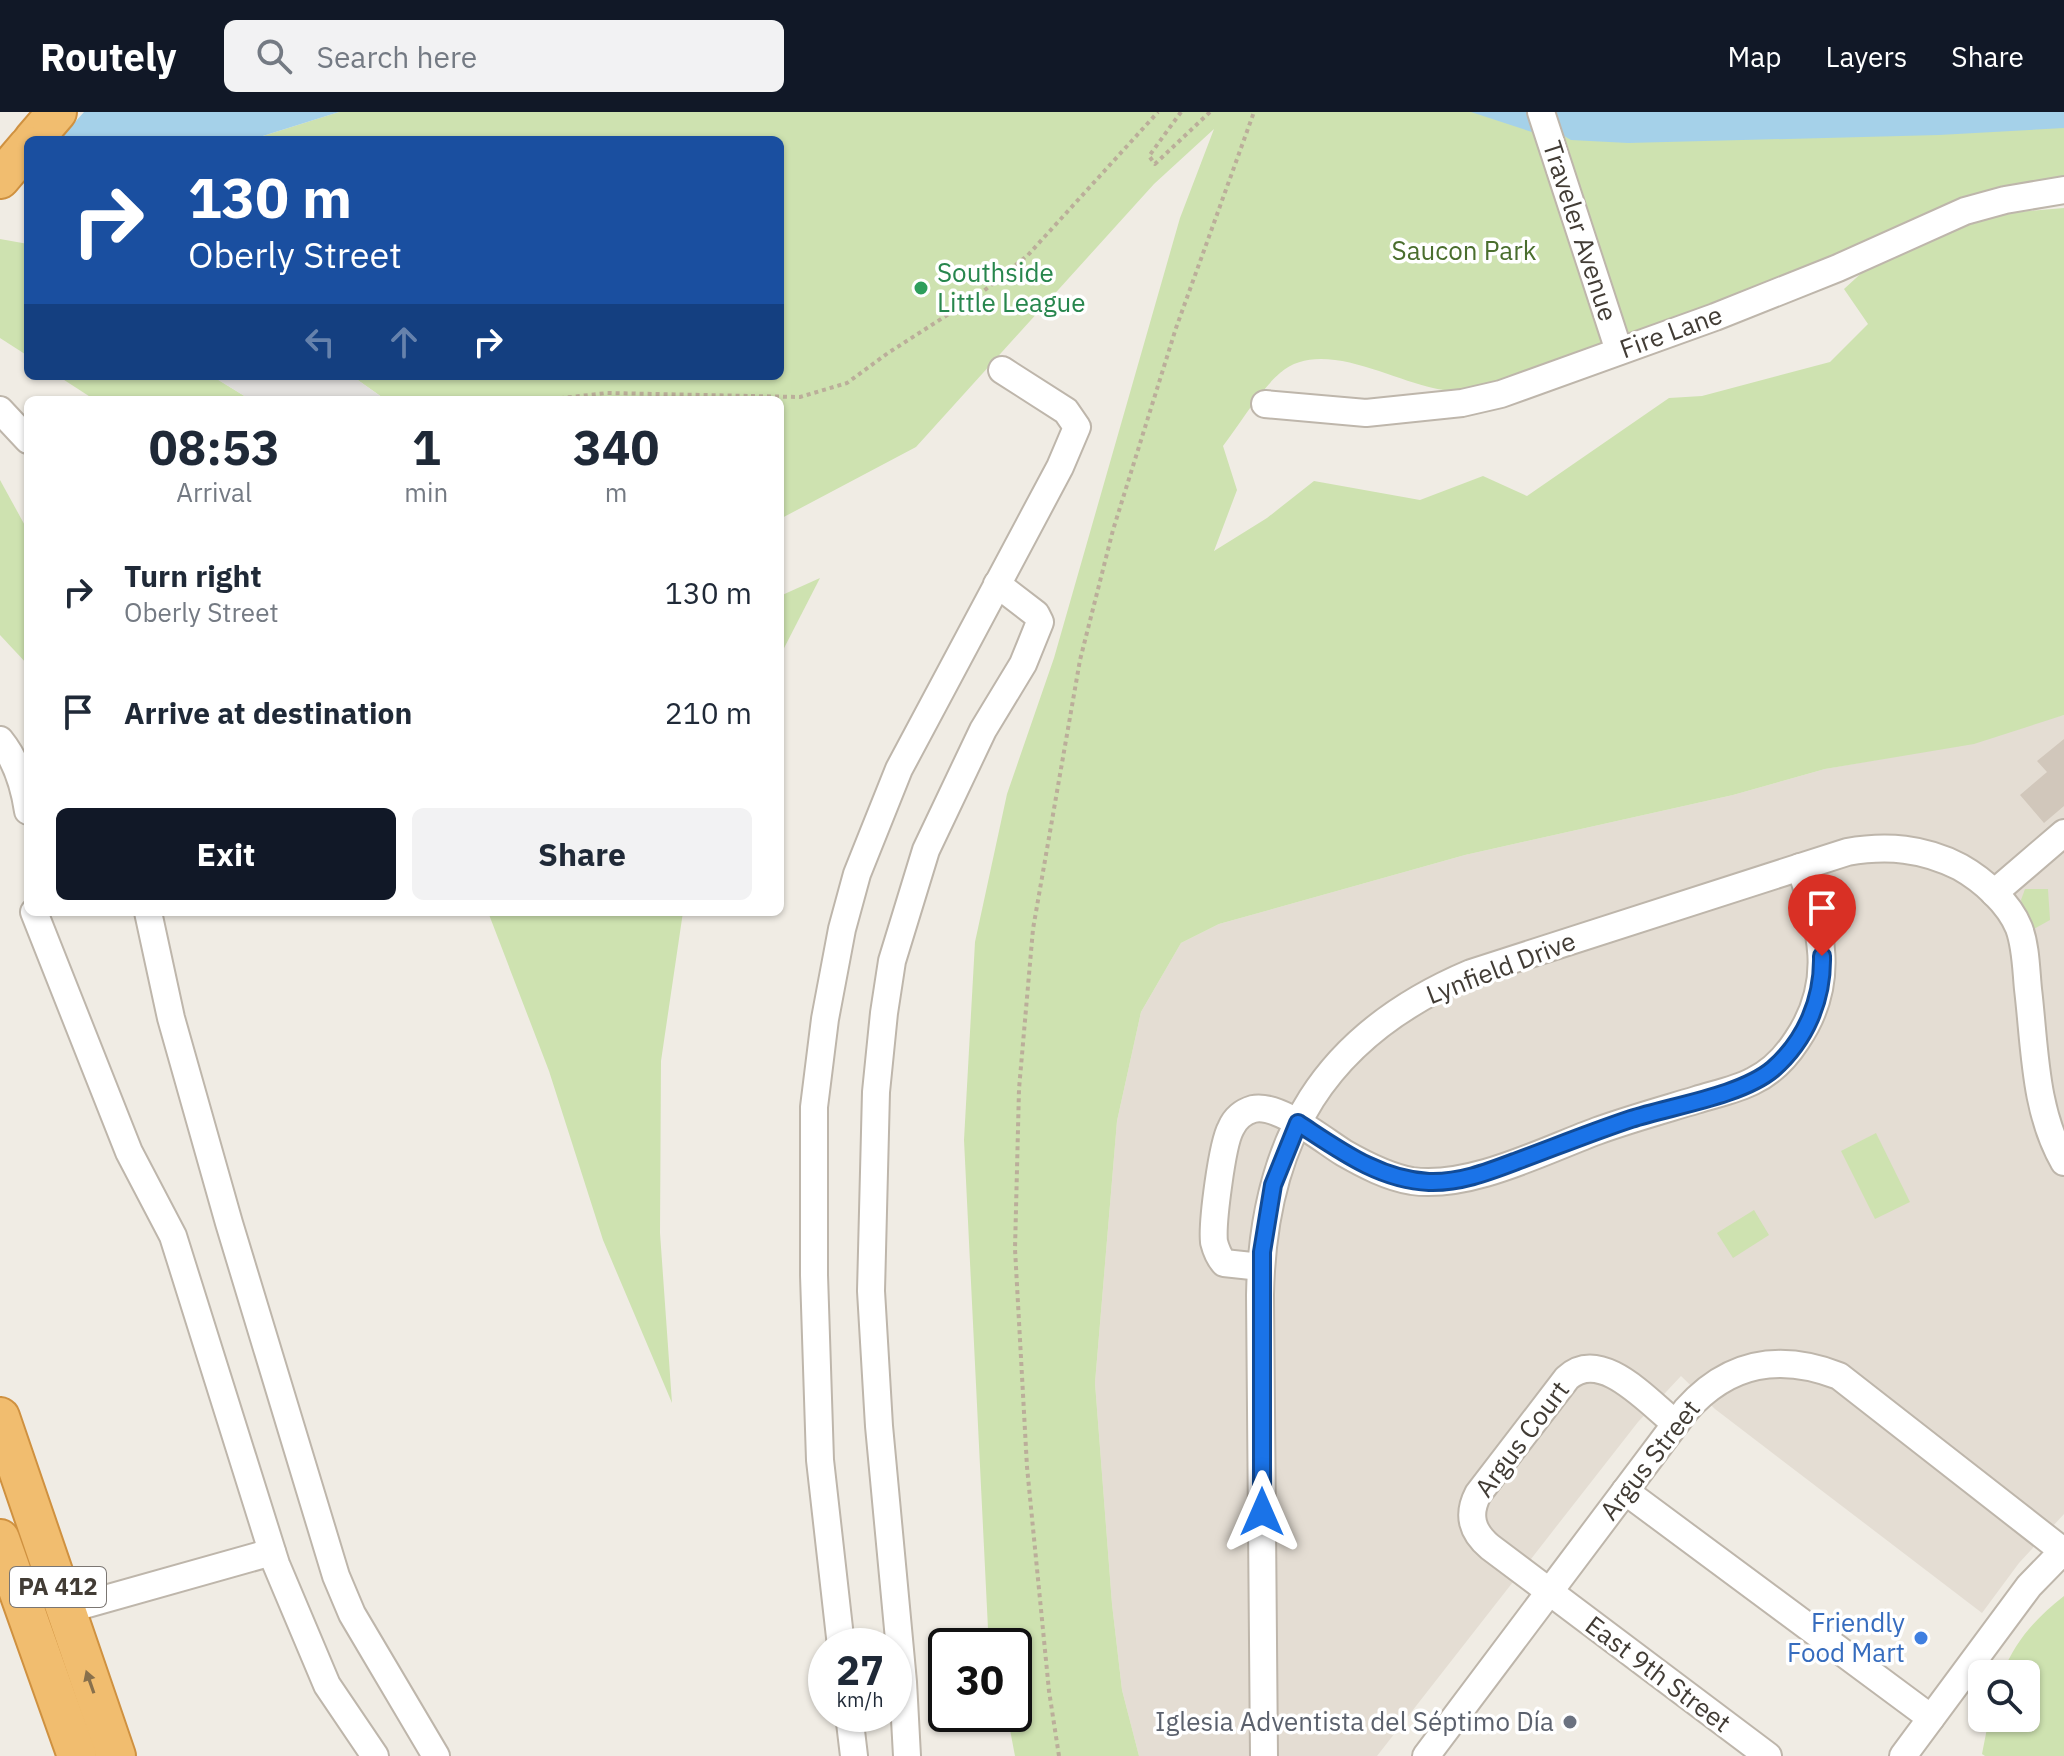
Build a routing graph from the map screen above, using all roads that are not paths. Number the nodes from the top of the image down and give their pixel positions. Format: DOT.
graph roads {
  1 [pos="57,112"];
  2 [pos="1541,112"];
  3 [pos="36,136"];
  4 [pos="24,151"];
  5 [pos="0,179"];
  6 [pos="2064,190"];
  7 [pos="1619,351"];
  8 [pos="1002,370"];
  9 [pos="1265,404"];
  10 [pos="0,410"];
  11 [pos="24,436"];
  12 [pos="997,584"];
  13 [pos="0,740"];
  14 [pos="24,789"];
  15 [pos="2064,833"];
  16 [pos="1800,867"];
  17 [pos="1994,893"];
  18 [pos="36,916"];
  19 [pos="149,916"];
  20 [pos="1298,1123"];
  21 [pos="2064,1162"];
  22 [pos="1261,1267"];
  23 [pos="0,1417"];
  24 [pos="1675,1423"];
  25 [pos="1625,1491"];
  26 [pos="0,1539"];
  27 [pos="2064,1550"];
  28 [pos="272,1552"];
  29 [pos="1549,1592"];
  30 [pos="66,1610"];
  31 [pos="839,1628"];
  32 [pos="1931,1718"];
  33 [pos="851,1732"];
  34 [pos="1757,1753"];
  35 [pos="77,1756"];
  36 [pos="116,1756"];
  37 [pos="375,1756"];
  38 [pos="436,1756"];
  39 [pos="854,1756"];
  40 [pos="907,1756"];
  41 [pos="1264,1756"];
  42 [pos="1426,1756"];
  43 [pos="1903,1756"];
  1 -- 3 [label="highway"];
  2 -- 7 [label="street, Traveler Avenue"];
  4 -- 5 [label="highway"];
  6 -- 7 [label="street, Fire Lane"];
  7 -- 9 [label="street, Fire Lane"];
  8 -- 12 [label="street"];
  10 -- 11 [label="street"];
  12 -- 31 [label="street"];
  12 -- 40 [label="street"];
  13 -- 14 [label="street"];
  15 -- 17 [label="street"];
  16 -- 17 [label="street, Lynfield Drive"];
  16 -- 20 [label="street, Lynfield Drive"];
  16 -- 20 [label="street"];
  17 -- 21 [label="street, Lynfield Drive"];
  18 -- 28 [label="street"];
  19 -- 38 [label="street"];
  20 -- 22 [label="street, Lynfield Drive"];
  20 -- 22 [label="street"];
  22 -- 41 [label="street, Lynfield Drive"];
  23 -- 30 [label="highway, PA 412"];
  24 -- 25 [label="street, Argus Street"];
  24 -- 27 [label="street, Argus Street"];
  24 -- 29 [label="street, Argus Court"];
  25 -- 29 [label="street, Argus Street"];
  25 -- 32 [label="street"];
  26 -- 35 [label="highway, PA 412"];
  27 -- 32 [label="street"];
  28 -- 30 [label="street"];
  28 -- 37 [label="street"];
  29 -- 34 [label="street, East 9th Street"];
  29 -- 42 [label="street, Argus Street"];
  36 -- 30 [label="highway, PA 412, one-way"];
  32 -- 43 [label="street"];
  33 -- 39 [label="street"];
}
